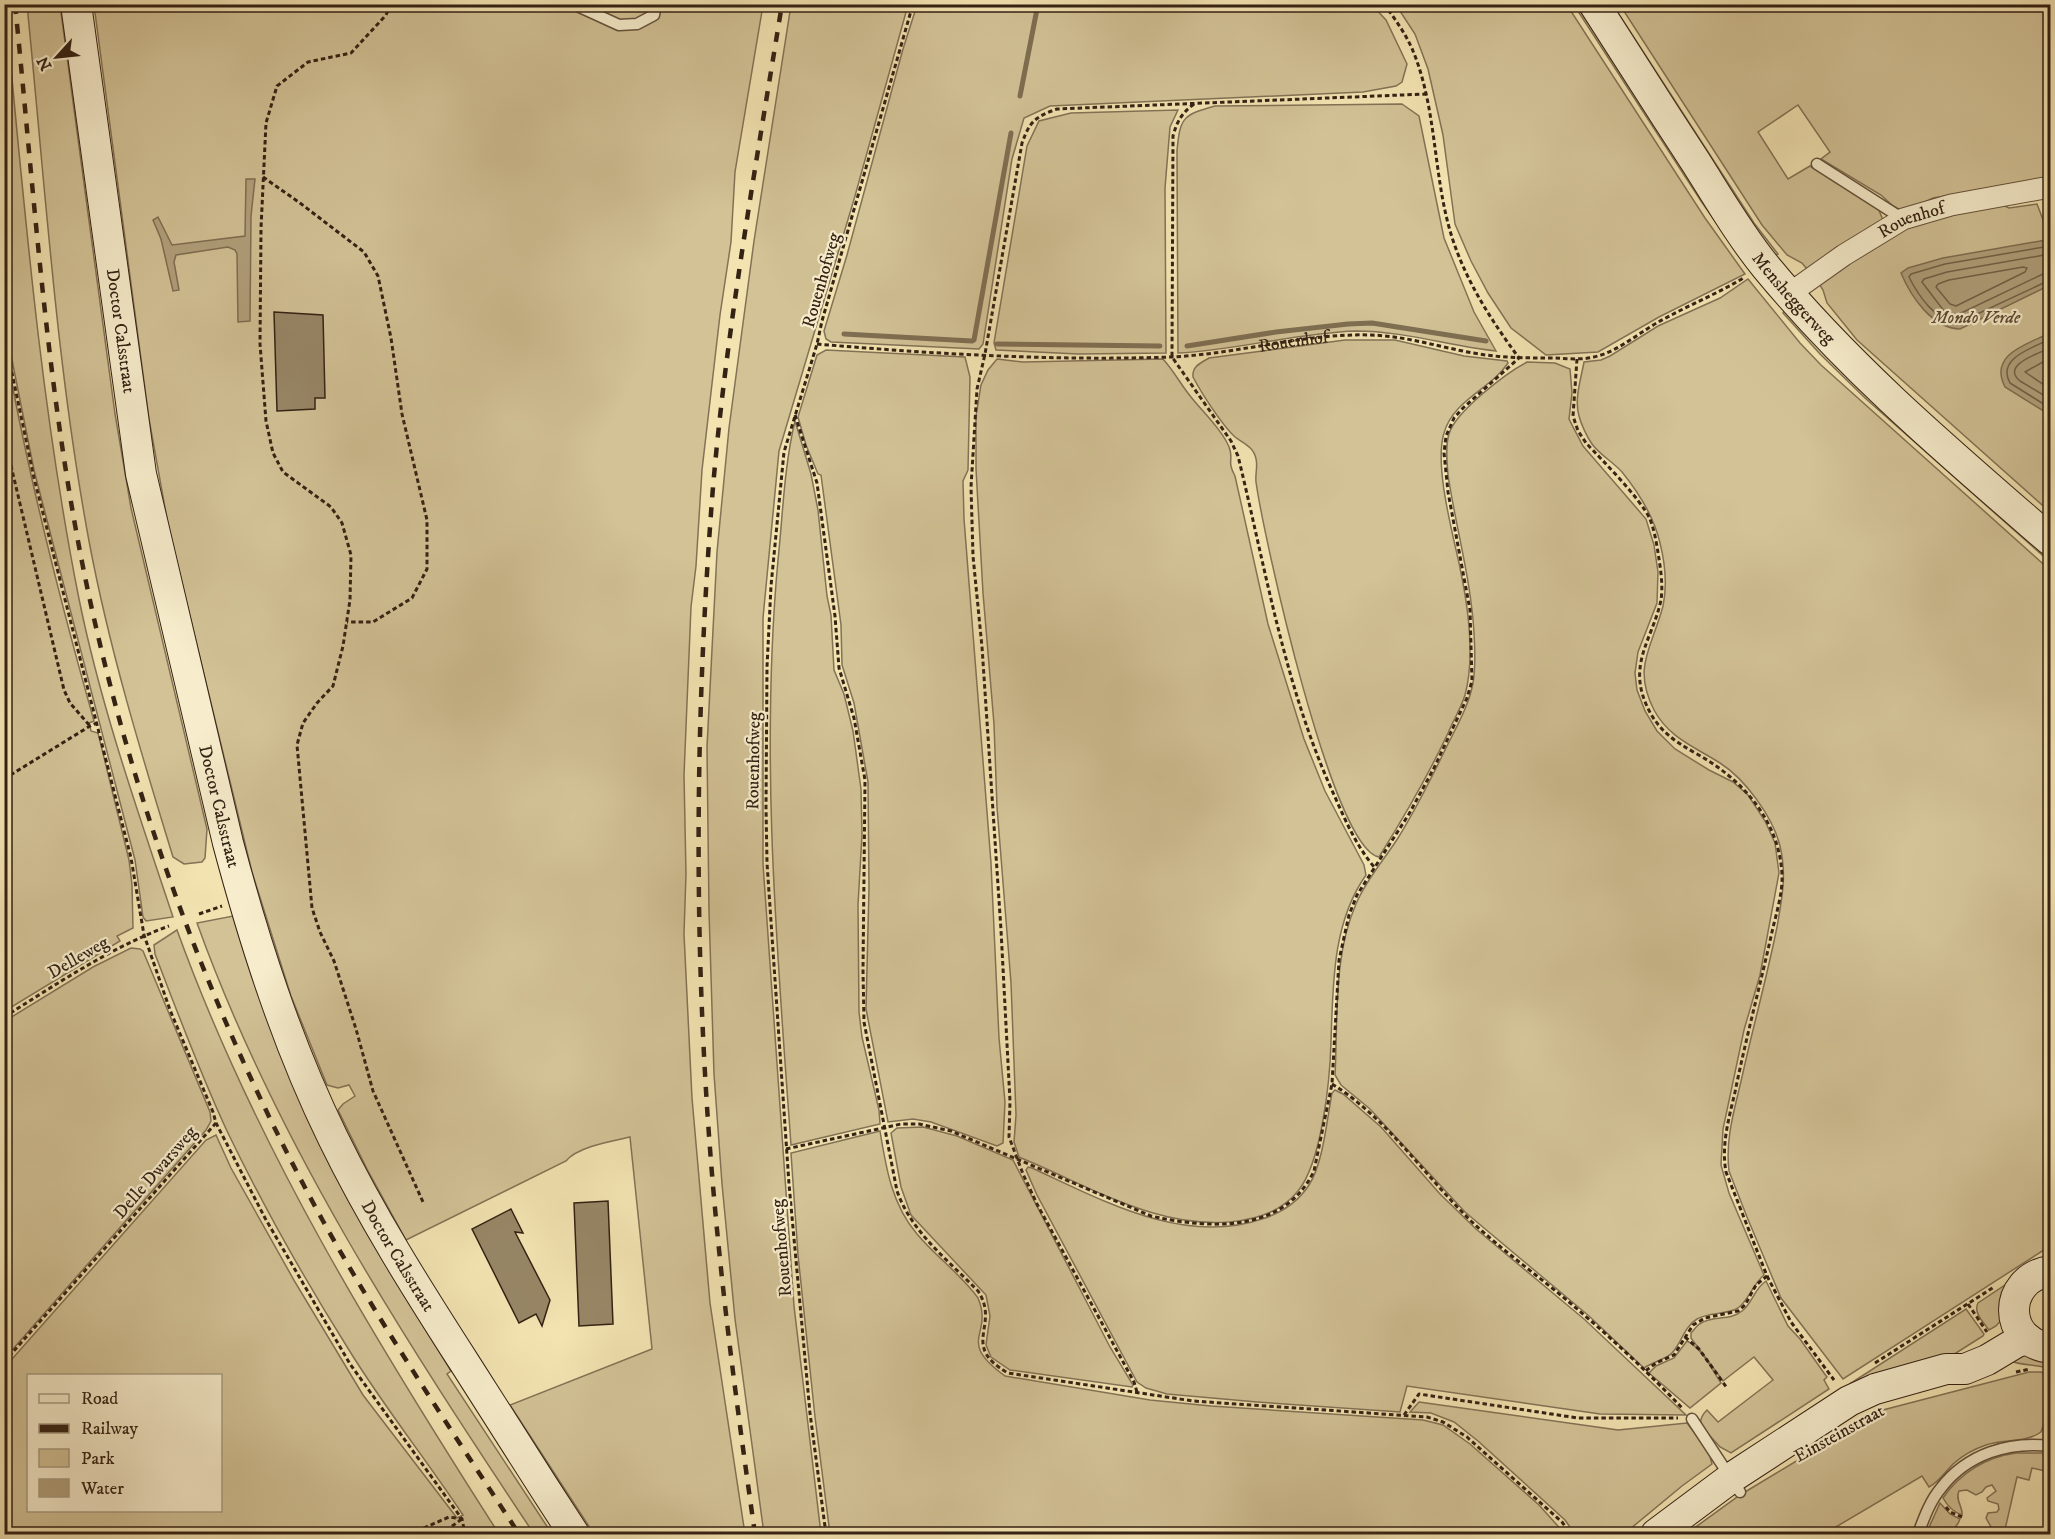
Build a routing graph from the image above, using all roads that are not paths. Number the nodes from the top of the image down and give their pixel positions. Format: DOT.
graph roads {
  1 [pos="76,4"];
  2 [pos="573,4"];
  3 [pos="656,4"];
  4 [pos="1594,4"];
  5 [pos="1817,164"];
  6 [pos="2050,187"];
  7 [pos="1903,219"];
  8 [pos="1790,294"];
  9 [pos="2050,540"];
  10 [pos="2050,1271"];
  11 [pos="2032,1343"];
  12 [pos="1691,1418"];
  13 [pos="2050,1446"];
  14 [pos="1736,1485"];
  15 [pos="574,1534"];
  16 [pos="1656,1534"];
  17 [pos="1918,1534"];
  1 -- 15 [label="street, Doctor Calsstraat"];
  2 -- 3 [label="lane"];
  4 -- 8 [label="street, Mensheggerweg"];
  5 -- 7 [label="lane"];
  6 -- 7 [label="street, Rouenhof"];
  7 -- 8 [label="street, Rouenhof"];
  8 -- 9 [label="street, Mensheggerweg"];
  10 -- 11 [label="street"];
  11 -- 14 [label="street, Einsteinstraat"];
  12 -- 14 [label="lane"];
  13 -- 17 [label="lane"];
  14 -- 16 [label="street, Einsteinstraat"];
}
